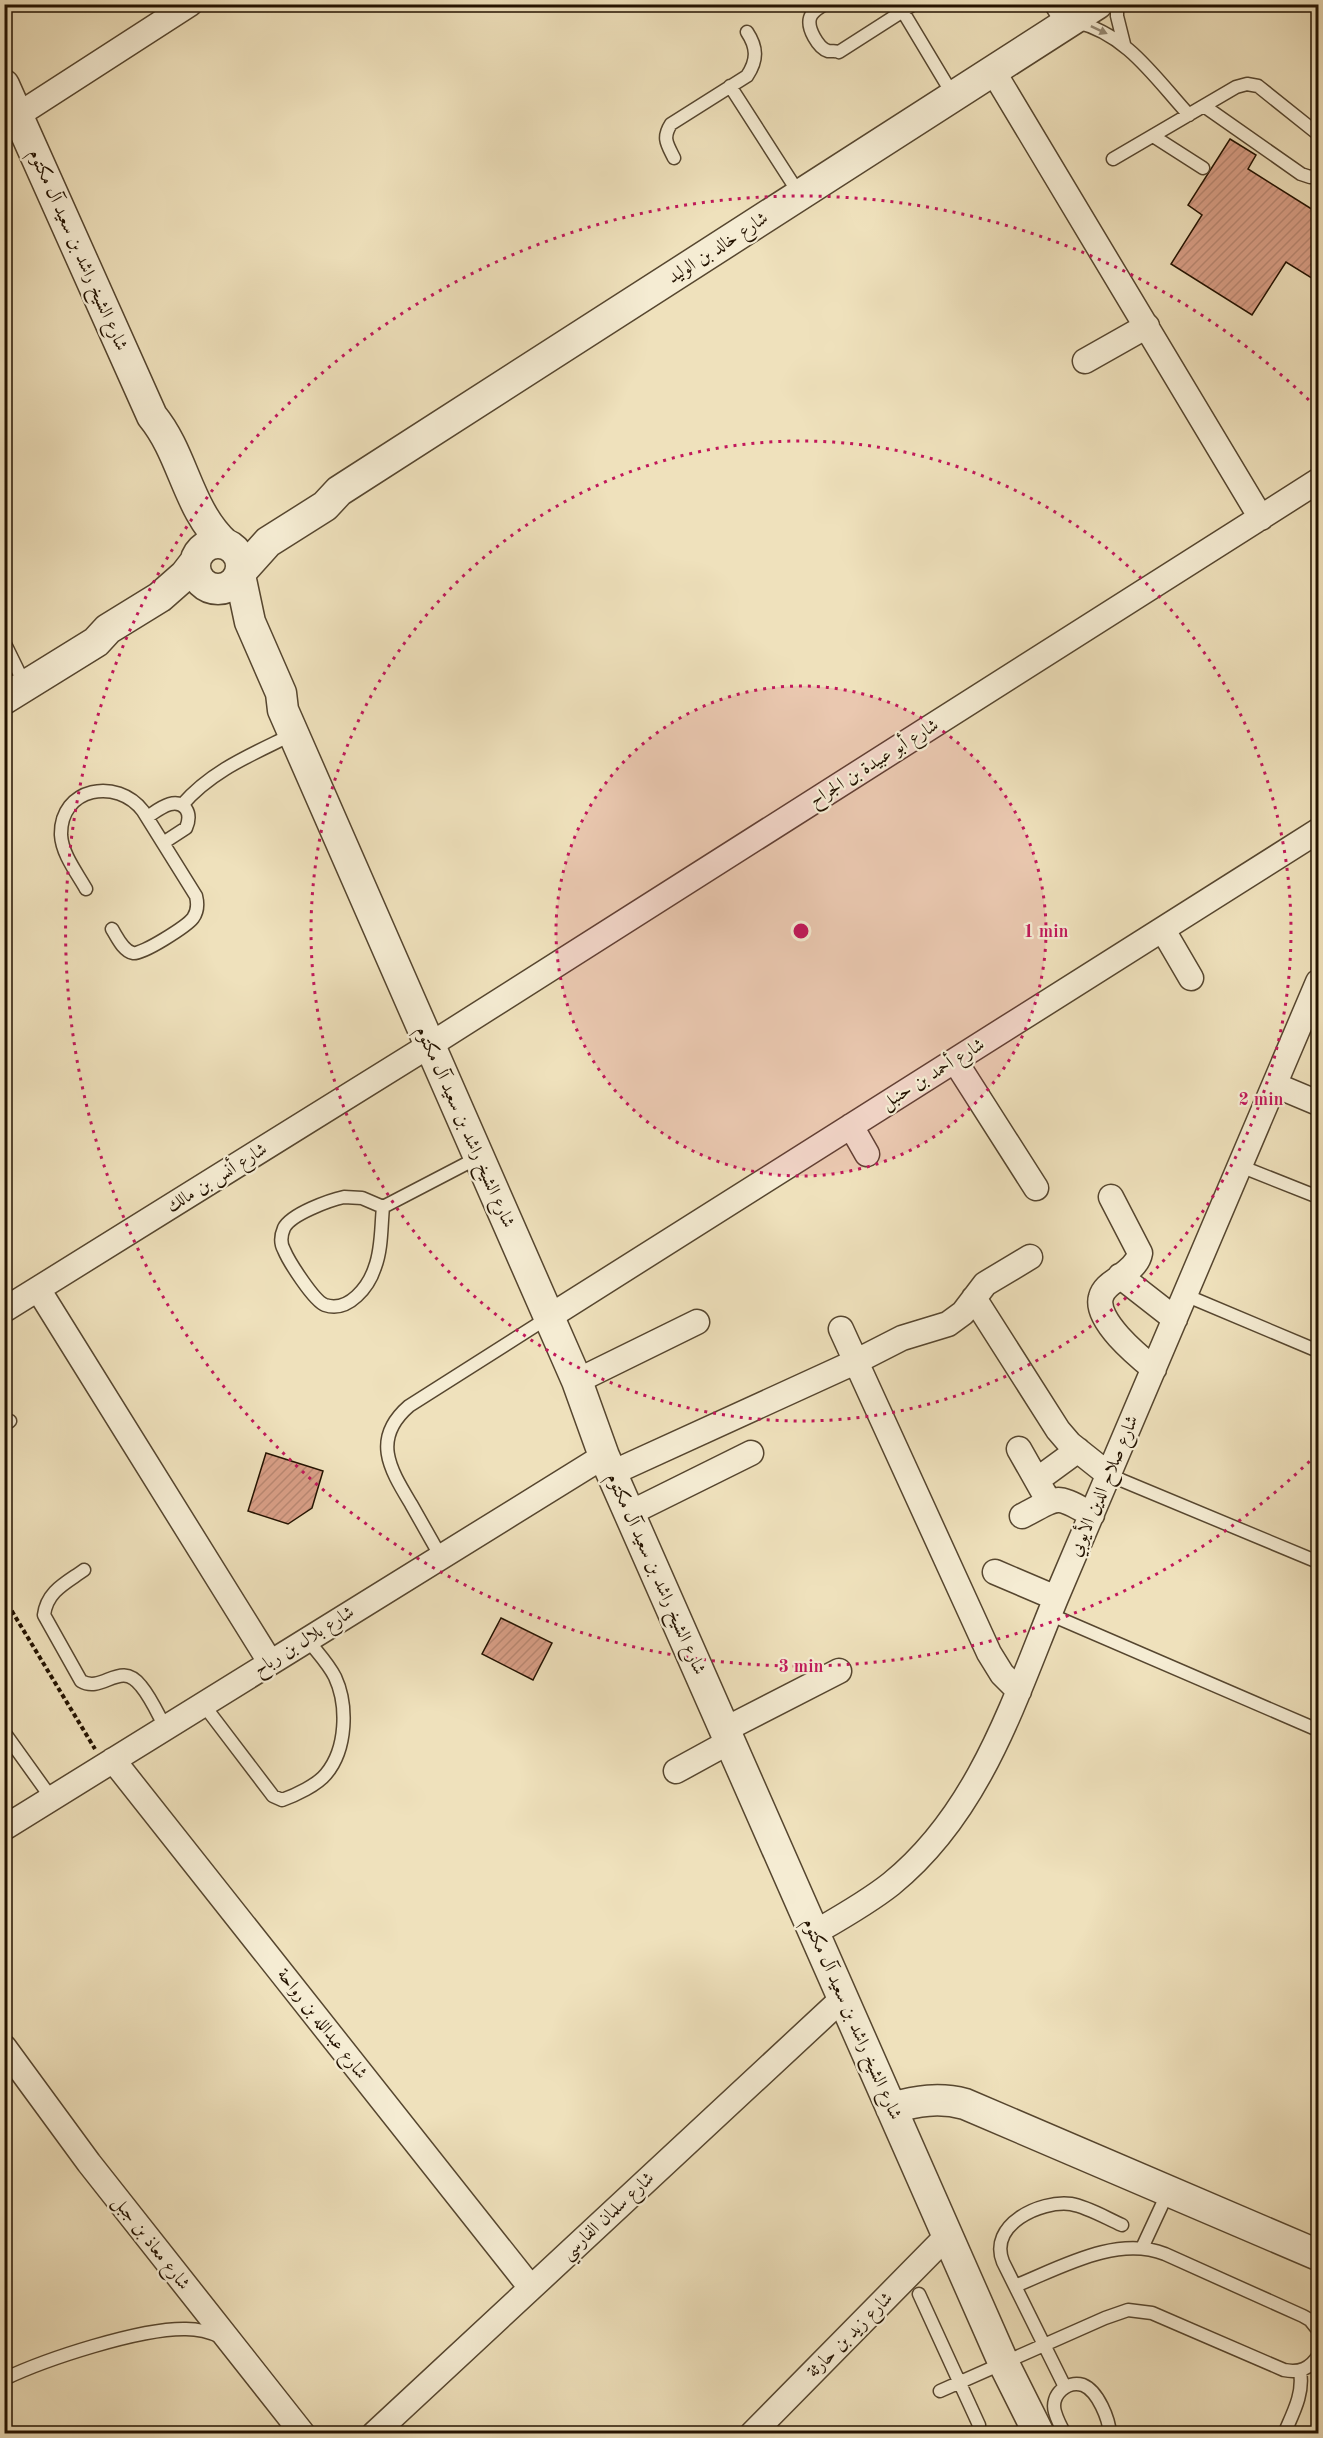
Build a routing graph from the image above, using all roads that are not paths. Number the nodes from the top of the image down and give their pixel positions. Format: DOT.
graph roads {
  1 [pos="190,4"];
  2 [pos="825,4"];
  3 [pos="914,4"];
  4 [pos="1097,4"];
  5 [pos="1117,4"];
  6 [pos="901,8"];
  7 [pos="1062,17"];
  8 [pos="747,32"];
  9 [pos="1124,44"];
  10 [pos="993,71"];
  11 [pos="730,86"];
  12 [pos="8,95"];
  13 [pos="954,96"];
  14 [pos="1204,106"];
  15 [pos="1189,115"];
  16 [pos="1318,134"];
  17 [pos="1153,136"];
  18 [pos="674,158"];
  19 [pos="1113,159"];
  20 [pos="1203,168"];
  21 [pos="1318,175"];
  22 [pos="800,195"];
  23 [pos="1147,326"];
  24 [pos="1085,361"];
  25 [pos="152,416"];
  26 [pos="1318,481"];
  27 [pos="339,491"];
  28 [pos="1261,518"];
  29 [pos="226,544"];
  30 [pos="240,573"];
  31 [pos="202,574"];
  32 [pos="4,642"];
  33 [pos="15,692"];
  34 [pos="288,722"];
  35 [pos="182,806"];
  36 [pos="147,817"];
  37 [pos="1314,839"];
  38 [pos="163,843"];
  39 [pos="86,889"];
  40 [pos="112,929"];
  41 [pos="1163,930"];
  42 [pos="1191,978"];
  43 [pos="1318,982"];
  44 [pos="430,1045"];
  45 [pos="955,1061"];
  46 [pos="1275,1085"];
  47 [pos="1318,1103"];
  48 [pos="850,1126"];
  49 [pos="867,1154"];
  50 [pos="479,1157"];
  51 [pos="1240,1166"];
  52 [pos="1036,1188"];
  53 [pos="1111,1197"];
  54 [pos="1318,1197"];
  55 [pos="383,1207"];
  56 [pos="1030,1257"];
  57 [pos="1120,1276"];
  58 [pos="38,1289"];
  59 [pos="1185,1295"];
  60 [pos="974,1298"];
  61 [pos="4,1310"];
  62 [pos="549,1317"];
  63 [pos="1175,1319"];
  64 [pos="697,1322"];
  65 [pos="840,1329"];
  66 [pos="1318,1351"];
  67 [pos="855,1362"];
  68 [pos="1154,1369"];
  69 [pos="577,1381"];
  70 [pos="1019,1449"];
  71 [pos="1078,1450"];
  72 [pos="751,1452"];
  73 [pos="608,1464"];
  74 [pos="1109,1475"];
  75 [pos="1037,1480"];
  76 [pos="1049,1502"];
  77 [pos="630,1513"];
  78 [pos="1092,1515"];
  79 [pos="1022,1516"];
  80 [pos="441,1557"];
  81 [pos="1318,1562"];
  82 [pos="84,1570"];
  83 [pos="995,1572"];
  84 [pos="1053,1606"];
  85 [pos="307,1639"];
  86 [pos="270,1662"];
  87 [pos="839,1671"];
  88 [pos="1019,1691"];
  89 [pos="202,1704"];
  90 [pos="165,1727"];
  91 [pos="1318,1730"];
  92 [pos="4,1732"];
  93 [pos="727,1736"];
  94 [pos="109,1762"];
  95 [pos="675,1771"];
  96 [pos="52,1799"];
  97 [pos="4,1828"];
  98 [pos="814,1933"];
  99 [pos="843,1998"];
  100 [pos="4,2047"];
  101 [pos="891,2108"];
  102 [pos="1168,2191"];
  103 [pos="1122,2225"];
  104 [pos="947,2236"];
  105 [pos="1142,2248"];
  106 [pos="1318,2255"];
  107 [pos="1014,2286"];
  108 [pos="531,2288"];
  109 [pos="919,2294"];
  110 [pos="1318,2330"];
  111 [pos="228,2340"];
  112 [pos="1044,2345"];
  113 [pos="1318,2356"];
  114 [pos="1004,2364"];
  115 [pos="1300,2371"];
  116 [pos="4,2379"];
  117 [pos="959,2383"];
  118 [pos="1065,2387"];
  119 [pos="940,2391"];
  120 [pos="979,2425"];
  121 [pos="303,2433"];
  122 [pos="374,2433"];
  123 [pos="752,2433"];
  124 [pos="1039,2433"];
  125 [pos="1065,2433"];
  126 [pos="1110,2433"];
  127 [pos="1284,2433"];
  1 -- 12 [label="street"];
  2 -- 6 [label="lane"];
  3 -- 6 [label="lane"];
  4 -- 7 [label="street, شارع خالد بن الوليد"];
  5 -- 9 [label="lane"];
  6 -- 13 [label="lane"];
  7 -- 9 [label="lane, one-way"];
  7 -- 10 [label="street, شارع خالد بن الوليد"];
  8 -- 11 [label="lane"];
  9 -- 15 [label="lane"];
  10 -- 13 [label="street, شارع خالد بن الوليد"];
  10 -- 23 [label="street"];
  11 -- 18 [label="lane"];
  11 -- 22 [label="lane"];
  12 -- 25 [label="street, شارع الشيخ راشد بن سعيد آل مكتوم"];
  13 -- 22 [label="street, شارع خالد بن الوليد"];
  14 -- 15 [label="lane"];
  14 -- 16 [label="lane"];
  14 -- 21 [label="lane"];
  15 -- 17 [label="lane"];
  17 -- 19 [label="lane"];
  17 -- 20 [label="lane"];
  22 -- 27 [label="street, شارع خالد بن الوليد"];
  23 -- 24 [label="street"];
  23 -- 28 [label="street"];
  25 -- 29 [label="street, شارع الشيخ راشد بن سعيد آل مكتوم"];
  25 -- 31 [label="street, شارع الشيخ راشد بن سعيد آل مكتوم"];
  26 -- 28 [label="street, شارع أبو عبيدة بن الجراح"];
  27 -- 29 [label="street, شارع خالد بن الوليد"];
  27 -- 30 [label="street, شارع خالد بن الوليد"];
  28 -- 44 [label="street, شارع أبو عبيدة بن الجراح"];
  29 -- 30 [label="street"];
  29 -- 31 [label="street"];
  30 -- 31 [label="street"];
  30 -- 34 [label="street, شارع الشيخ راشد بن سعيد آل مكتوم"];
  31 -- 33 [label="street"];
  31 -- 34 [label="street, شارع الشيخ راشد بن سعيد آل مكتوم"];
  32 -- 33 [label="lane"];
  34 -- 35 [label="lane"];
  34 -- 44 [label="street, شارع الشيخ راشد بن سعيد آل مكتوم"];
  35 -- 36 [label="lane"];
  35 -- 38 [label="lane"];
  36 -- 38 [label="lane"];
  36 -- 39 [label="lane"];
  37 -- 41 [label="street, شارع أحمد بن حنبل"];
  38 -- 40 [label="lane"];
  41 -- 42 [label="street"];
  41 -- 45 [label="street, شارع أحمد بن حنبل"];
  43 -- 46 [label="street, شارع صلاح الدين الأيوبي"];
  44 -- 50 [label="street, شارع الشيخ راشد بن سعيد آل مكتوم"];
  44 -- 58 [label="street, شارع أنس بن مالك"];
  45 -- 48 [label="street, شارع أحمد بن حنبل"];
  45 -- 52 [label="street"];
  46 -- 47 [label="street"];
  46 -- 51 [label="street, شارع صلاح الدين الأيوبي"];
  48 -- 49 [label="street"];
  48 -- 62 [label="street, شارع أحمد بن حنبل"];
  50 -- 55 [label="lane"];
  50 -- 62 [label="street, شارع الشيخ راشد بن سعيد آل مكتوم"];
  51 -- 54 [label="lane"];
  51 -- 59 [label="street, شارع صلاح الدين الأيوبي"];
  53 -- 57 [label="street"];
  55 -- 55 [label="lane"];
  56 -- 60 [label="street, شارع بلال بن رباح"];
  57 -- 63 [label="street"];
  57 -- 68 [label="street"];
  58 -- 61 [label="street, شارع أنس بن مالك"];
  58 -- 86 [label="street"];
  59 -- 63 [label="street, شارع صلاح الدين الأيوبي"];
  59 -- 66 [label="lane"];
  60 -- 67 [label="street, شارع بلال بن رباح"];
  60 -- 71 [label="street"];
  62 -- 69 [label="street, شارع الشيخ راشد بن سعيد آل مكتوم"];
  62 -- 80 [label="lane"];
  63 -- 68 [label="street, شارع صلاح الدين الأيوبي"];
  64 -- 69 [label="street"];
  65 -- 67 [label="street"];
  67 -- 73 [label="street, شارع بلال بن رباح"];
  67 -- 88 [label="street"];
  68 -- 74 [label="street, شارع صلاح الدين الأيوبي"];
  69 -- 73 [label="street, شارع الشيخ راشد بن سعيد آل مكتوم"];
  70 -- 75 [label="street"];
  71 -- 74 [label="street"];
  71 -- 75 [label="street"];
  72 -- 77 [label="street"];
  73 -- 77 [label="street, شارع الشيخ راشد بن سعيد آل مكتوم"];
  73 -- 80 [label="street, شارع بلال بن رباح"];
  74 -- 78 [label="street, شارع صلاح الدين الأيوبي"];
  74 -- 81 [label="lane"];
  75 -- 76 [label="street"];
  76 -- 78 [label="street"];
  76 -- 79 [label="street"];
  77 -- 93 [label="street, شارع الشيخ راشد بن سعيد آل مكتوم"];
  78 -- 84 [label="street, شارع صلاح الدين الأيوبي"];
  80 -- 85 [label="street, شارع بلال بن رباح"];
  82 -- 90 [label="lane"];
  83 -- 84 [label="street"];
  84 -- 88 [label="street, شارع صلاح الدين الأيوبي"];
  84 -- 91 [label="lane"];
  85 -- 86 [label="street, شارع بلال بن رباح"];
  85 -- 89 [label="lane"];
  86 -- 89 [label="street, شارع بلال بن رباح"];
  87 -- 93 [label="street"];
  88 -- 98 [label="street, شارع صلاح الدين الأيوبي"];
  89 -- 90 [label="street, شارع بلال بن رباح"];
  90 -- 94 [label="street, شارع بلال بن رباح"];
  92 -- 96 [label="lane"];
  93 -- 95 [label="street"];
  93 -- 98 [label="street, شارع الشيخ راشد بن سعيد آل مكتوم"];
  94 -- 96 [label="street, شارع بلال بن رباح"];
  94 -- 108 [label="street, شارع عبدالله بن رواحة"];
  96 -- 97 [label="street, شارع بلال بن رباح"];
  98 -- 99 [label="street, شارع الشيخ راشد بن سعيد آل مكتوم"];
  99 -- 101 [label="street, شارع الشيخ راشد بن سعيد آل مكتوم"];
  99 -- 108 [label="street, شارع سلمان الفارسي"];
  100 -- 111 [label="street, شارع معاذ بن جبل"];
  101 -- 102 [label="street"];
  101 -- 104 [label="street, شارع الشيخ راشد بن سعيد آل مكتوم"];
  102 -- 105 [label="lane"];
  102 -- 106 [label="street"];
  103 -- 107 [label="lane"];
  104 -- 114 [label="street, شارع الشيخ راشد بن سعيد آل مكتوم"];
  104 -- 123 [label="street, شارع زيد بن حارثة"];
  105 -- 107 [label="lane"];
  105 -- 110 [label="lane"];
  107 -- 112 [label="lane"];
  108 -- 122 [label="street, شارع سلمان الفارسي"];
  109 -- 117 [label="lane"];
  111 -- 116 [label="lane"];
  111 -- 121 [label="street, شارع معاذ بن جبل"];
  112 -- 114 [label="lane"];
  112 -- 115 [label="lane"];
  112 -- 118 [label="lane"];
  113 -- 115 [label="lane"];
  114 -- 117 [label="lane"];
  114 -- 124 [label="street, شارع الشيخ راشد بن سعيد آل مكتوم"];
  115 -- 127 [label="lane"];
  117 -- 119 [label="lane"];
  117 -- 120 [label="lane"];
  118 -- 125 [label="lane"];
  118 -- 126 [label="lane"];
}
